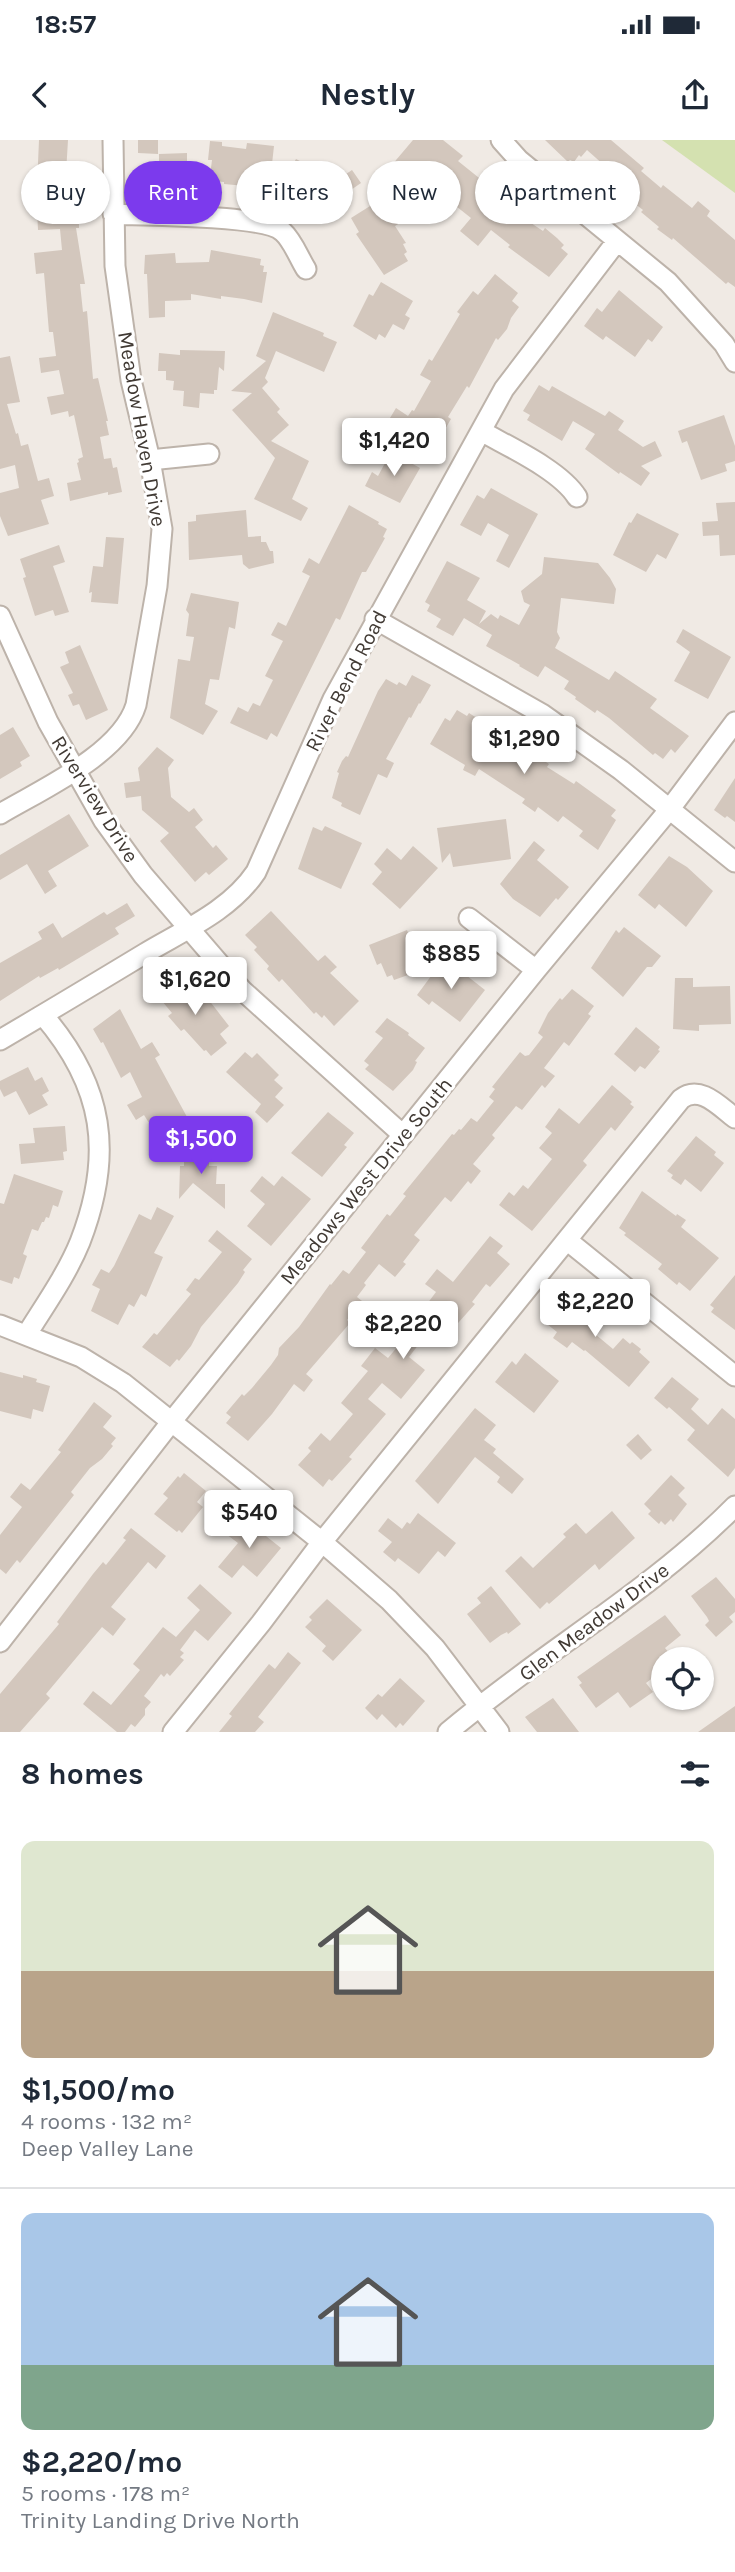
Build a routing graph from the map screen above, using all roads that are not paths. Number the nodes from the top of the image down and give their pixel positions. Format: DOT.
graph roads {
  1 [pos="113,140"];
  2 [pos="501,140"];
  3 [pos="113,214"];
  4 [pos="617,241"];
  5 [pos="306,269"];
  6 [pos="735,362"];
  7 [pos="481,431"];
  8 [pos="209,454"];
  9 [pos="150,460"];
  10 [pos="577,497"];
  11 [pos="0,616"];
  12 [pos="375,619"];
  13 [pos="735,722"];
  14 [pos="74,769"];
  15 [pos="669,810"];
  16 [pos="0,814"];
  17 [pos="735,862"];
  18 [pos="469,919"];
  19 [pos="189,928"];
  20 [pos="536,970"];
  21 [pos="43,1015"];
  22 [pos="0,1040"];
  23 [pos="735,1118"];
  24 [pos="403,1135"];
  25 [pos="568,1241"];
  26 [pos="0,1325"];
  27 [pos="27,1335"];
  28 [pos="735,1376"];
  29 [pos="172,1421"];
  30 [pos="735,1506"];
  31 [pos="322,1542"];
  32 [pos="0,1642"];
  33 [pos="481,1707"];
  34 [pos="173,1732"];
  35 [pos="448,1732"];
  36 [pos="499,1732"];
  1 -- 3 [label="street, Meadow Haven Drive"];
  2 -- 4 [label="street"];
  3 -- 5 [label="street"];
  3 -- 9 [label="street, Meadow Haven Drive"];
  4 -- 6 [label="street"];
  4 -- 7 [label="street, River Bend Road"];
  7 -- 10 [label="street"];
  7 -- 12 [label="street, River Bend Road"];
  8 -- 9 [label="street"];
  9 -- 14 [label="street, Meadow Haven Drive"];
  11 -- 14 [label="street, Riverview Drive"];
  12 -- 15 [label="street"];
  12 -- 19 [label="street, River Bend Road"];
  13 -- 15 [label="street, Meadows West Drive South"];
  14 -- 16 [label="street, Meadow Haven Drive"];
  14 -- 19 [label="street, Riverview Drive"];
  15 -- 17 [label="street"];
  15 -- 20 [label="street, Meadows West Drive South"];
  18 -- 20 [label="street"];
  19 -- 21 [label="street, River Bend Road"];
  19 -- 24 [label="street, Riverview Drive"];
  20 -- 24 [label="street, Meadows West Drive South"];
  21 -- 22 [label="street, River Bend Road"];
  21 -- 27 [label="street"];
  23 -- 25 [label="street"];
  24 -- 29 [label="street, Meadows West Drive South"];
  25 -- 28 [label="street"];
  25 -- 31 [label="street"];
  26 -- 27 [label="street"];
  27 -- 29 [label="street"];
  29 -- 31 [label="street"];
  29 -- 32 [label="street, Meadows West Drive South"];
  30 -- 33 [label="street, Glen Meadow Drive"];
  31 -- 33 [label="street"];
  31 -- 34 [label="street"];
  33 -- 35 [label="street, Glen Meadow Drive"];
  33 -- 36 [label="street"];
}
